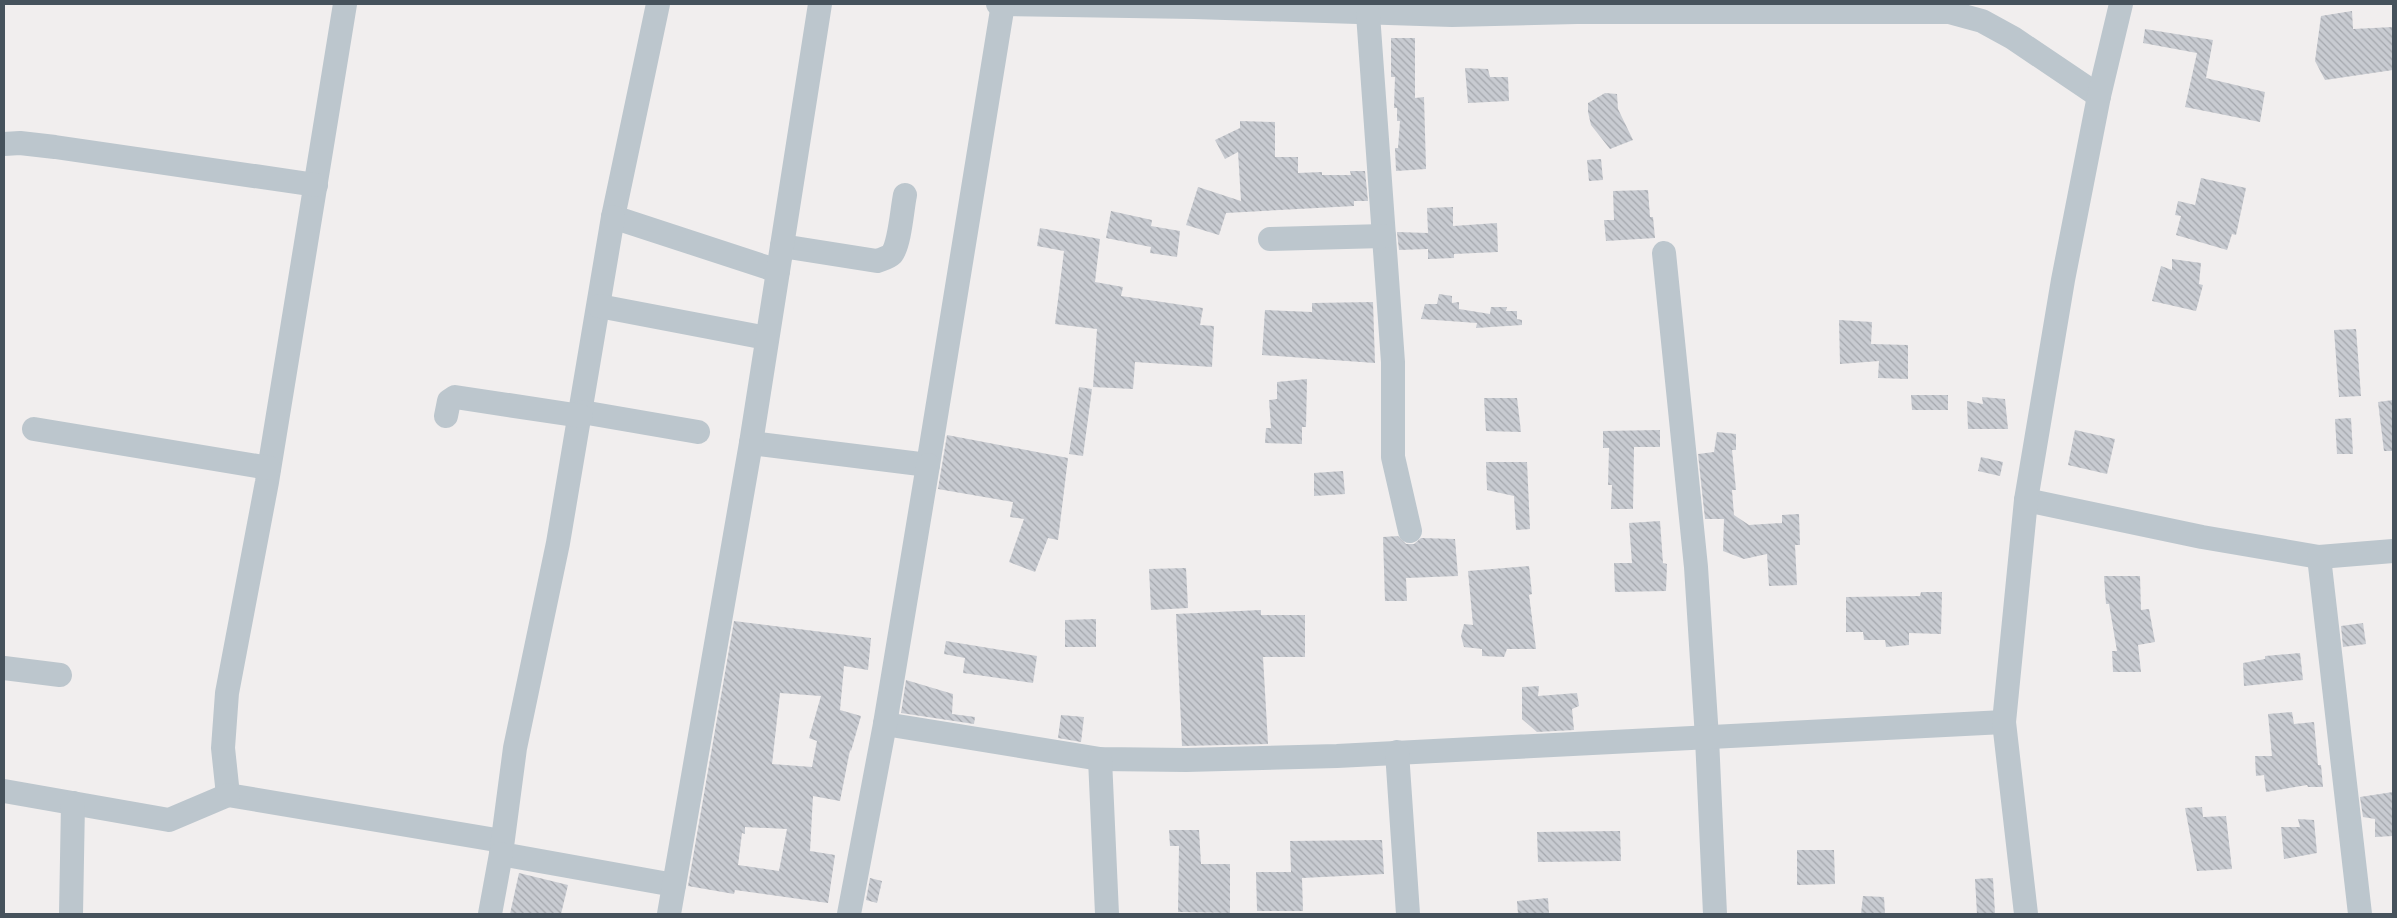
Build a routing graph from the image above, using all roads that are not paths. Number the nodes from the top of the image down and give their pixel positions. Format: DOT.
graph roads {
  1 [pos="345,4"];
  2 [pos="658,4"];
  3 [pos="820,4"];
  4 [pos="998,4"];
  5 [pos="1004,4"];
  6 [pos="2121,4"];
  7 [pos="1194,5"];
  8 [pos="1761,8"];
  9 [pos="1368,14"];
  10 [pos="2099,96"];
  11 [pos="4,144"];
  12 [pos="316,186"];
  13 [pos="904,195"];
  14 [pos="613,217"];
  15 [pos="1384,236"];
  16 [pos="1270,239"];
  17 [pos="782,246"];
  18 [pos="1664,253"];
  19 [pos="778,271"];
  20 [pos="599,306"];
  21 [pos="767,338"];
  22 [pos="581,414"];
  23 [pos="446,416"];
  24 [pos="34,429"];
  25 [pos="698,432"];
  26 [pos="751,443"];
  27 [pos="928,465"];
  28 [pos="269,468"];
  29 [pos="2026,500"];
  30 [pos="1410,531"];
  31 [pos="2393,551"];
  32 [pos="2319,557"];
  33 [pos="4,668"];
  34 [pos="60,675"];
  35 [pos="2004,722"];
  36 [pos="885,724"];
  37 [pos="1707,738"];
  38 [pos="1397,752"];
  39 [pos="1100,759"];
  40 [pos="4,791"];
  41 [pos="228,795"];
  42 [pos="73,804"];
  43 [pos="502,848"];
  44 [pos="674,885"];
  45 [pos="71,914"];
  46 [pos="490,914"];
  47 [pos="669,914"];
  48 [pos="848,914"];
  49 [pos="1107,914"];
  50 [pos="1408,914"];
  51 [pos="1715,914"];
  52 [pos="2026,914"];
  53 [pos="2360,914"];
  1 -- 12 [label="street"];
  2 -- 14 [label="street"];
  3 -- 17 [label="street"];
  4 -- 5 [label="street"];
  5 -- 7 [label="street"];
  5 -- 27 [label="street"];
  6 -- 10 [label="street"];
  7 -- 9 [label="street"];
  8 -- 9 [label="street"];
  8 -- 10 [label="street"];
  9 -- 15 [label="street"];
  10 -- 29 [label="street"];
  11 -- 12 [label="street"];
  12 -- 28 [label="street"];
  13 -- 17 [label="street"];
  14 -- 19 [label="street"];
  14 -- 20 [label="street"];
  15 -- 16 [label="street"];
  15 -- 30 [label="street"];
  17 -- 19 [label="street"];
  18 -- 37 [label="street"];
  19 -- 21 [label="street"];
  20 -- 21 [label="street"];
  20 -- 22 [label="street"];
  21 -- 26 [label="street"];
  22 -- 23 [label="street"];
  22 -- 25 [label="street"];
  22 -- 43 [label="street"];
  24 -- 28 [label="street"];
  26 -- 27 [label="street"];
  26 -- 44 [label="street"];
  27 -- 36 [label="street"];
  28 -- 41 [label="street"];
  29 -- 32 [label="street"];
  29 -- 35 [label="street"];
  31 -- 32 [label="street"];
  32 -- 53 [label="street"];
  33 -- 34 [label="street"];
  35 -- 37 [label="street"];
  35 -- 52 [label="street"];
  36 -- 39 [label="street"];
  36 -- 48 [label="street"];
  37 -- 38 [label="street"];
  37 -- 51 [label="street"];
  38 -- 39 [label="street"];
  38 -- 50 [label="street"];
  39 -- 49 [label="street"];
  40 -- 42 [label="street"];
  41 -- 42 [label="street"];
  41 -- 43 [label="street"];
  42 -- 45 [label="street"];
  43 -- 44 [label="street"];
  43 -- 46 [label="street"];
  44 -- 47 [label="street"];
}
